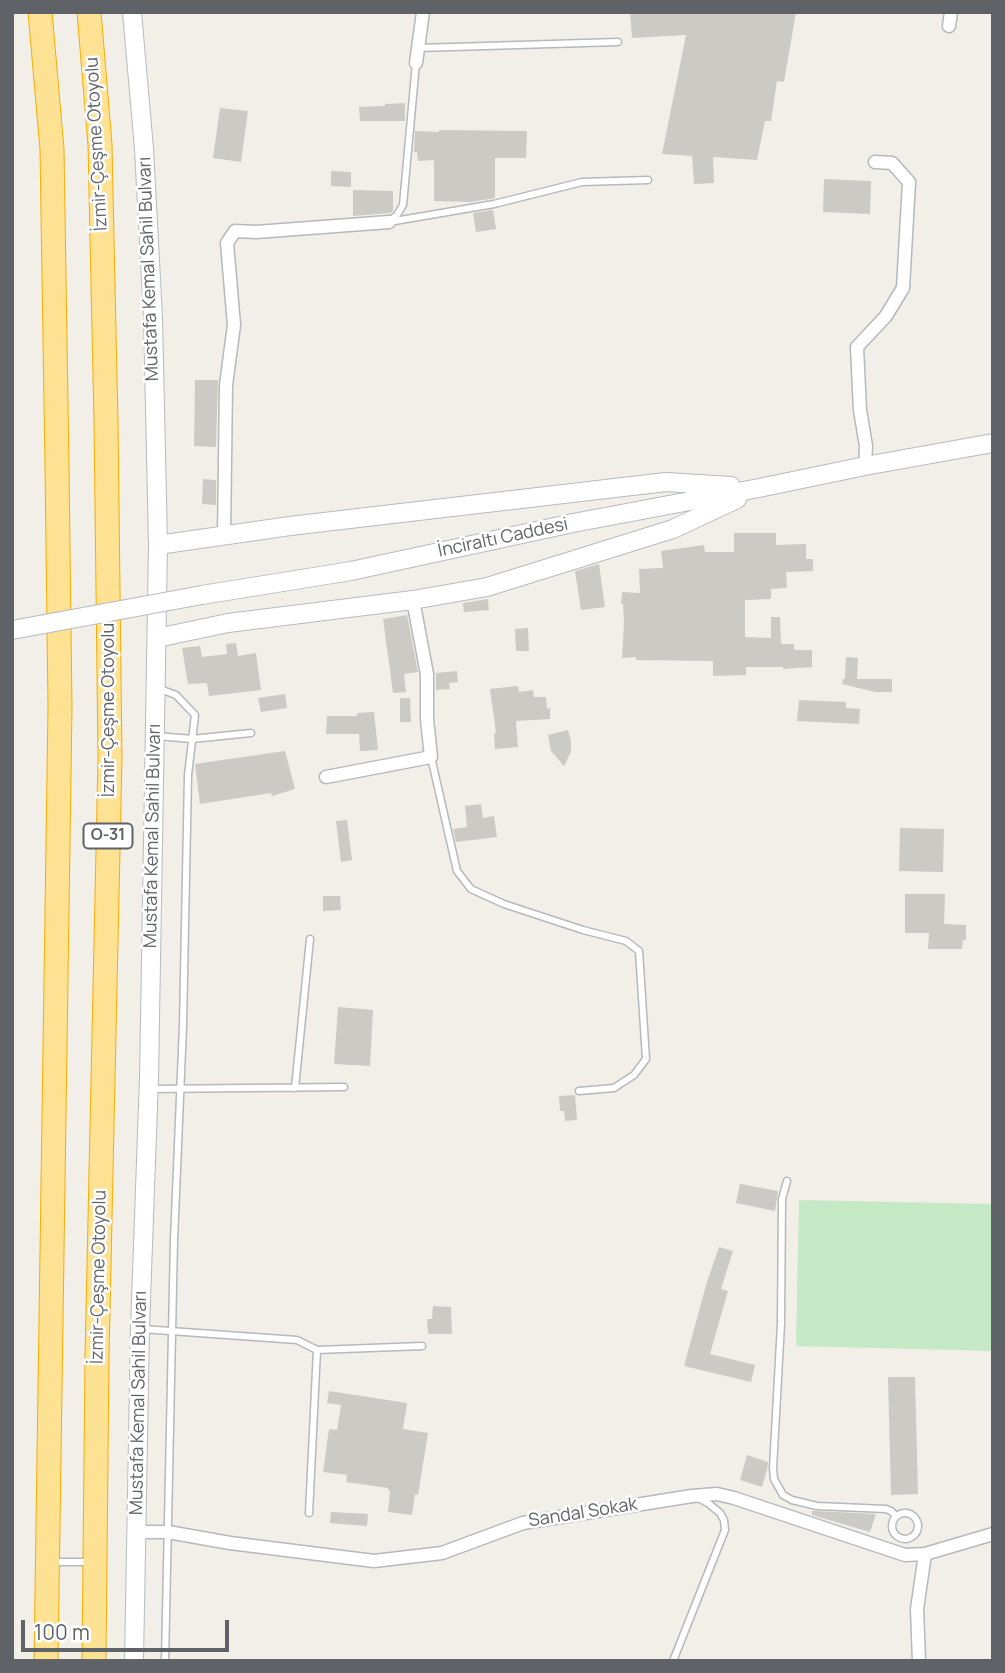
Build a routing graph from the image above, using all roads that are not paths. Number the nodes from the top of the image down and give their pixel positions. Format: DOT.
graph roads {
  1 [pos="40,12"];
  2 [pos="89,12"];
  3 [pos="132,12"];
  4 [pos="423,12"];
  5 [pos="951,12"];
  6 [pos="949,26"];
  7 [pos="618,42"];
  8 [pos="418,48"];
  9 [pos="416,63"];
  10 [pos="875,162"];
  11 [pos="648,180"];
  12 [pos="389,222"];
  13 [pos="993,443"];
  14 [pos="865,466"];
  15 [pos="759,488"];
  16 [pos="224,536"];
  17 [pos="158,545"];
  18 [pos="412,600"];
  19 [pos="12,630"];
  20 [pos="157,638"];
  21 [pos="155,688"];
  22 [pos="251,733"];
  23 [pos="155,736"];
  24 [pos="192,739"];
  25 [pos="431,757"];
  26 [pos="326,777"];
  27 [pos="310,939"];
  28 [pos="295,1087"];
  29 [pos="344,1087"];
  30 [pos="180,1088"];
  31 [pos="149,1089"];
  32 [pos="579,1091"];
  33 [pos="787,1181"];
  34 [pos="140,1328"];
  35 [pos="173,1330"];
  36 [pos="422,1346"];
  37 [pos="317,1350"];
  38 [pos="692,1496"];
  39 [pos="309,1513"];
  40 [pos="896,1516"];
  41 [pos="136,1532"];
  42 [pos="169,1532"];
  43 [pos="993,1534"];
  44 [pos="902,1539"];
  45 [pos="897,1553"];
  46 [pos="925,1554"];
  47 [pos="47,1562"];
  48 [pos="95,1562"];
  49 [pos="46,1661"];
  50 [pos="94,1661"];
  51 [pos="134,1661"];
  52 [pos="165,1661"];
  53 [pos="673,1661"];
  54 [pos="919,1661"];
  1 -- 47 [label="highway, O-31"];
  2 -- 48 [label="highway, İzmir-Çeşme Otoyolu / O-31"];
  3 -- 17 [label="main road, Mustafa Kemal Sahil Bulvarı"];
  4 -- 8 [label="street"];
  5 -- 6 [label="street"];
  7 -- 8 [label="lane"];
  8 -- 9 [label="street"];
  9 -- 12 [label="lane"];
  10 -- 14 [label="street"];
  11 -- 12 [label="lane"];
  12 -- 16 [label="street"];
  13 -- 14 [label="main road, İnciraltı Caddesi"];
  14 -- 15 [label="main road, İnciraltı Caddesi"];
  15 -- 16 [label="main road"];
  15 -- 18 [label="main road"];
  15 -- 19 [label="main road, İnciraltı Caddesi, bridge"];
  16 -- 17 [label="main road"];
  17 -- 20 [label="main road, Mustafa Kemal Sahil Bulvarı"];
  18 -- 20 [label="main road"];
  18 -- 25 [label="street"];
  20 -- 21 [label="main road, Mustafa Kemal Sahil Bulvarı"];
  21 -- 23 [label="main road, Mustafa Kemal Sahil Bulvarı"];
  21 -- 24 [label="lane"];
  22 -- 24 [label="lane"];
  23 -- 24 [label="lane"];
  23 -- 31 [label="main road, Mustafa Kemal Sahil Bulvarı"];
  24 -- 30 [label="lane"];
  25 -- 26 [label="street"];
  25 -- 32 [label="lane"];
  27 -- 28 [label="lane"];
  28 -- 29 [label="lane"];
  28 -- 30 [label="lane"];
  30 -- 31 [label="lane"];
  30 -- 35 [label="lane"];
  31 -- 34 [label="main road, Mustafa Kemal Sahil Bulvarı"];
  33 -- 40 [label="lane"];
  34 -- 35 [label="lane"];
  34 -- 41 [label="main road, Mustafa Kemal Sahil Bulvarı"];
  35 -- 37 [label="lane"];
  35 -- 42 [label="lane"];
  36 -- 37 [label="lane"];
  37 -- 39 [label="lane"];
  38 -- 42 [label="street, Sandal Sokak"];
  38 -- 45 [label="street, Sandal Sokak"];
  38 -- 53 [label="lane"];
  40 -- 44 [label="lane"];
  40 -- 44 [label="lane"];
  41 -- 42 [label="street, Sandal Sokak"];
  41 -- 51 [label="main road, Mustafa Kemal Sahil Bulvarı"];
  42 -- 52 [label="lane"];
  43 -- 46 [label="street, Sandal Sokak"];
  44 -- 45 [label="lane"];
  45 -- 46 [label="street, Sandal Sokak"];
  46 -- 54 [label="street"];
  47 -- 48 [label="lane"];
  47 -- 49 [label="highway, O-31"];
  48 -- 50 [label="highway, İzmir-Çeşme Otoyolu / O-31"];
}
